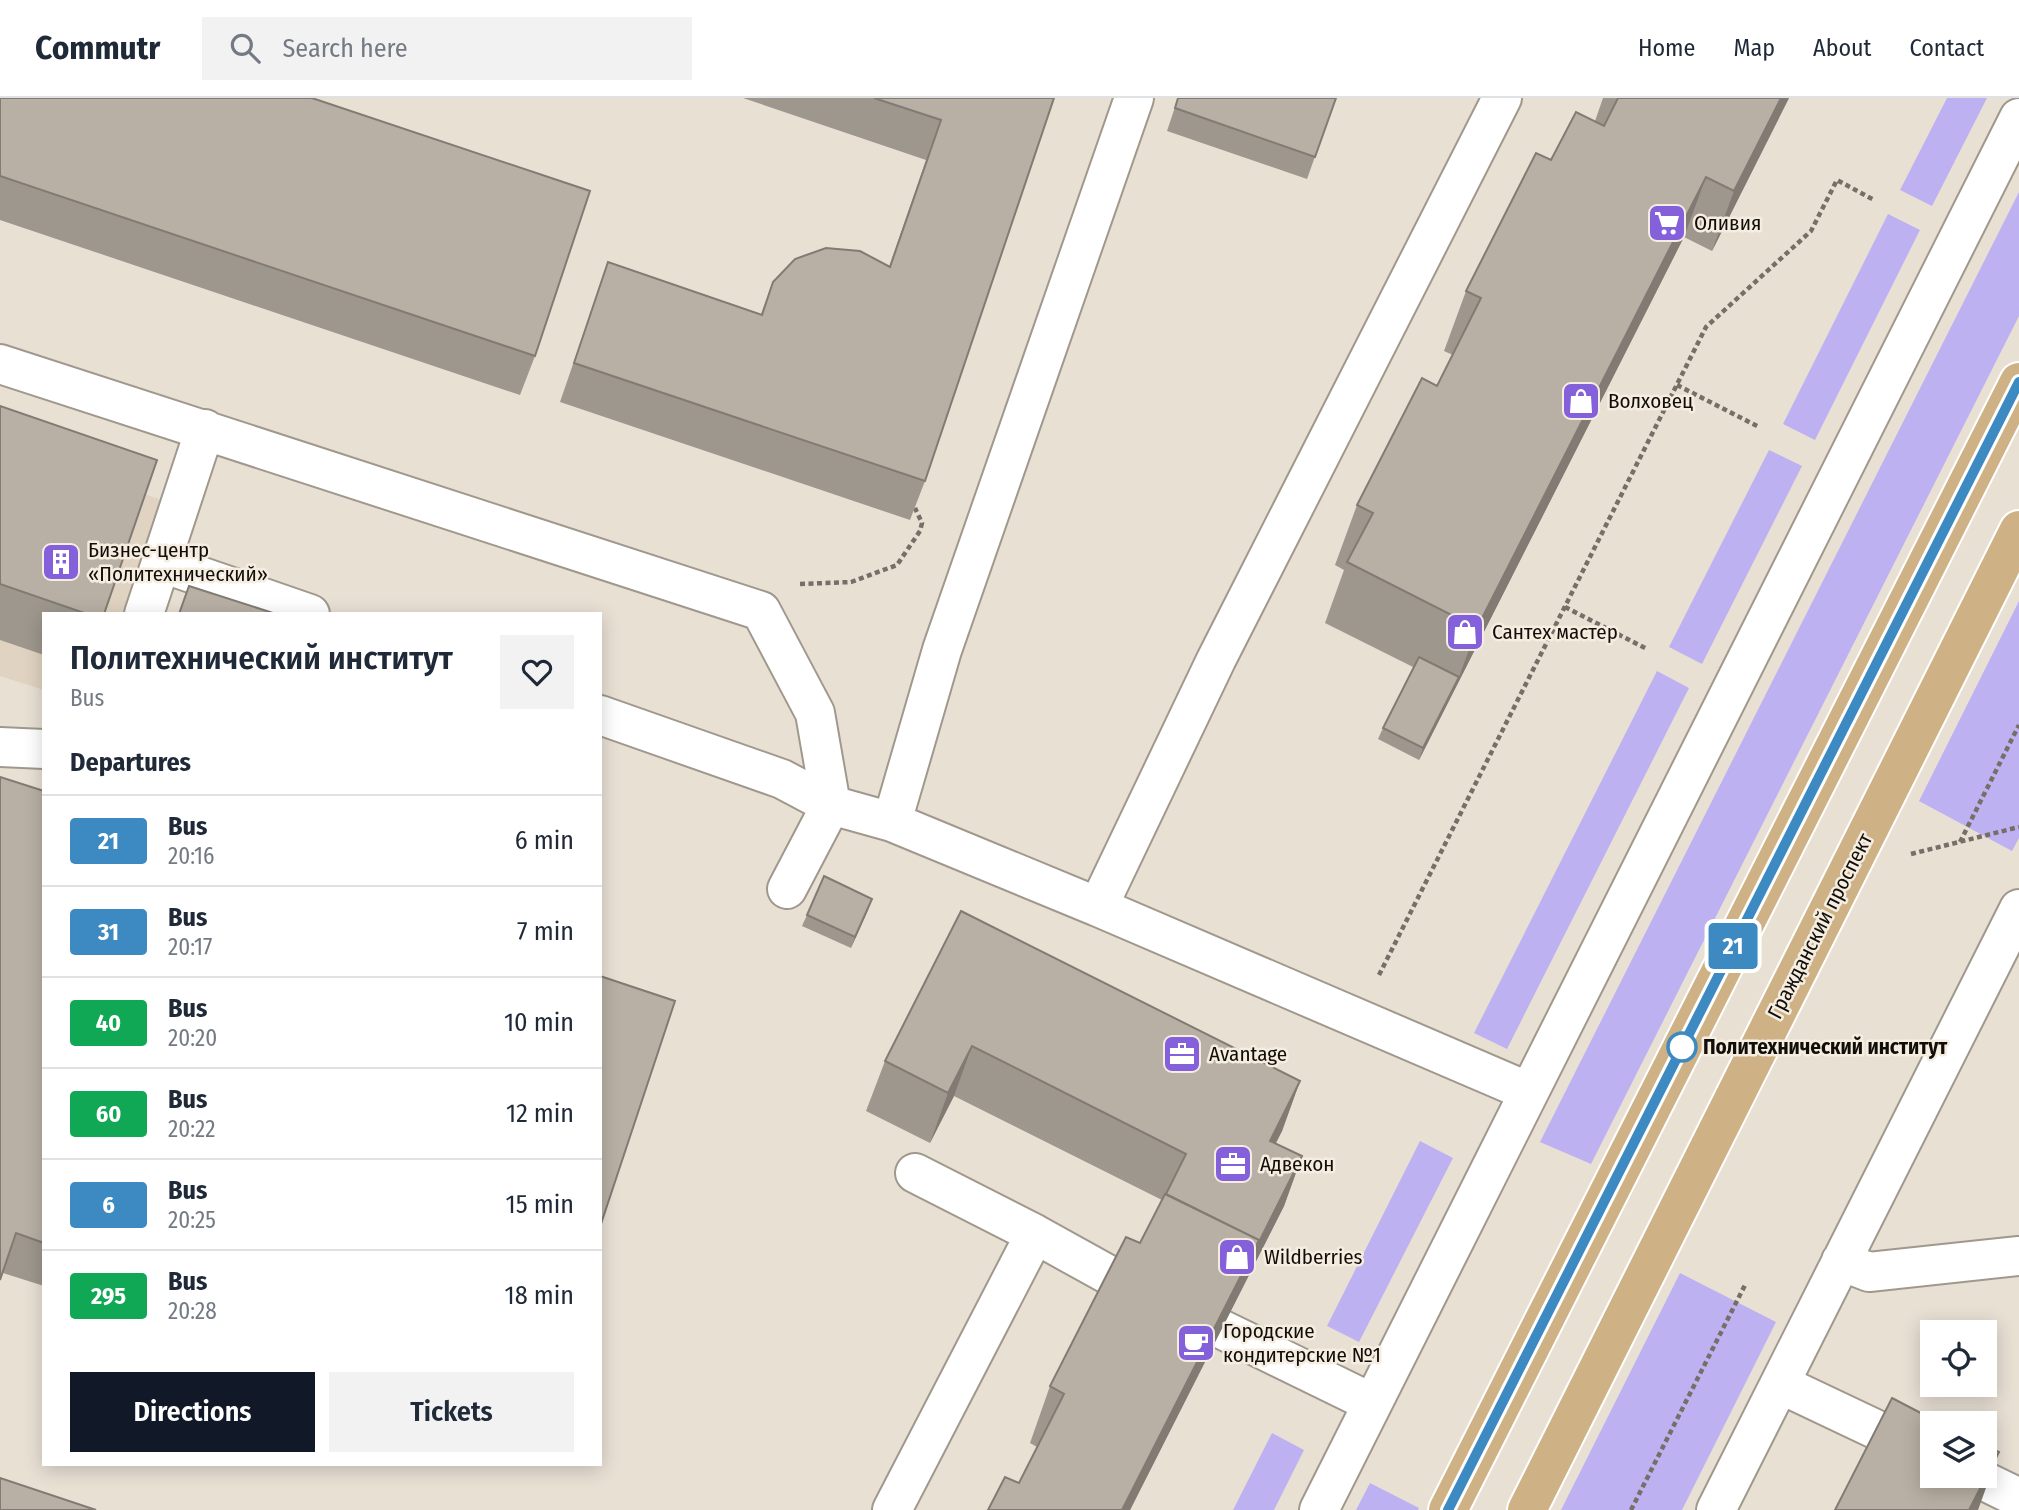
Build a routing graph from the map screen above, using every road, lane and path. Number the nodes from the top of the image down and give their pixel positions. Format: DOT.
graph roads {
  1 [pos="1134,98"];
  2 [pos="1502,98"];
  3 [pos="2019,118"];
  4 [pos="1874,200"];
  5 [pos="0,364"];
  6 [pos="2019,382"];
  7 [pos="1677,386"];
  8 [pos="1759,427"];
  9 [pos="205,429"];
  10 [pos="915,508"];
  11 [pos="2019,530"];
  12 [pos="162,563"];
  13 [pos="796,584"];
  14 [pos="1565,607"];
  15 [pos="145,612"];
  16 [pos="304,612"];
  17 [pos="1647,649"];
  18 [pos="602,716"];
  19 [pos="2019,724"];
  20 [pos="0,747"];
  21 [pos="42,749"];
  22 [pos="831,805"];
  23 [pos="892,821"];
  24 [pos="2019,827"];
  25 [pos="1960,842"];
  26 [pos="1902,856"];
  27 [pos="787,889"];
  28 [pos="1098,907"];
  29 [pos="2019,909"];
  30 [pos="1358,1017"];
  31 [pos="1527,1091"];
  32 [pos="915,1174"];
  33 [pos="1035,1234"];
  34 [pos="2019,1256"];
  35 [pos="1841,1261"];
  36 [pos="1127,1285"];
  37 [pos="1745,1285"];
  38 [pos="1221,1329"];
  39 [pos="1780,1384"];
  40 [pos="1372,1403"];
  41 [pos="1920,1450"];
  42 [pos="1997,1487"];
  43 [pos="2019,1498"];
  44 [pos="892,1510"];
  45 [pos="1319,1510"];
  46 [pos="1448,1510"];
  47 [pos="1527,1510"];
  48 [pos="1631,1510"];
  49 [pos="1716,1510"];
  1 -- 23 [label="street"];
  2 -- 28 [label="street"];
  3 -- 31 [label="street"];
  4 -- 7 [label="path"];
  5 -- 9 [label="street"];
  6 -- 46 [label="main road"];
  7 -- 8 [label="path"];
  7 -- 14 [label="path"];
  9 -- 12 [label="street"];
  9 -- 22 [label="street"];
  10 -- 13 [label="path"];
  11 -- 47 [label="main road, Гражданский проспект"];
  12 -- 15 [label="street"];
  12 -- 16 [label="street"];
  14 -- 17 [label="path"];
  14 -- 30 [label="path"];
  18 -- 22 [label="street"];
  19 -- 25 [label="path"];
  20 -- 21 [label="street"];
  22 -- 23 [label="street"];
  22 -- 27 [label="street"];
  23 -- 28 [label="street"];
  24 -- 25 [label="path"];
  25 -- 26 [label="path"];
  28 -- 30 [label="street"];
  29 -- 35 [label="street"];
  30 -- 31 [label="street"];
  31 -- 40 [label="street"];
  32 -- 33 [label="street"];
  33 -- 36 [label="street"];
  33 -- 44 [label="street"];
  34 -- 35 [label="street"];
  35 -- 39 [label="street"];
  37 -- 48 [label="path"];
  38 -- 40 [label="street"];
  39 -- 41 [label="street"];
  39 -- 49 [label="street"];
  40 -- 45 [label="street"];
  42 -- 43 [label="street"];
}
